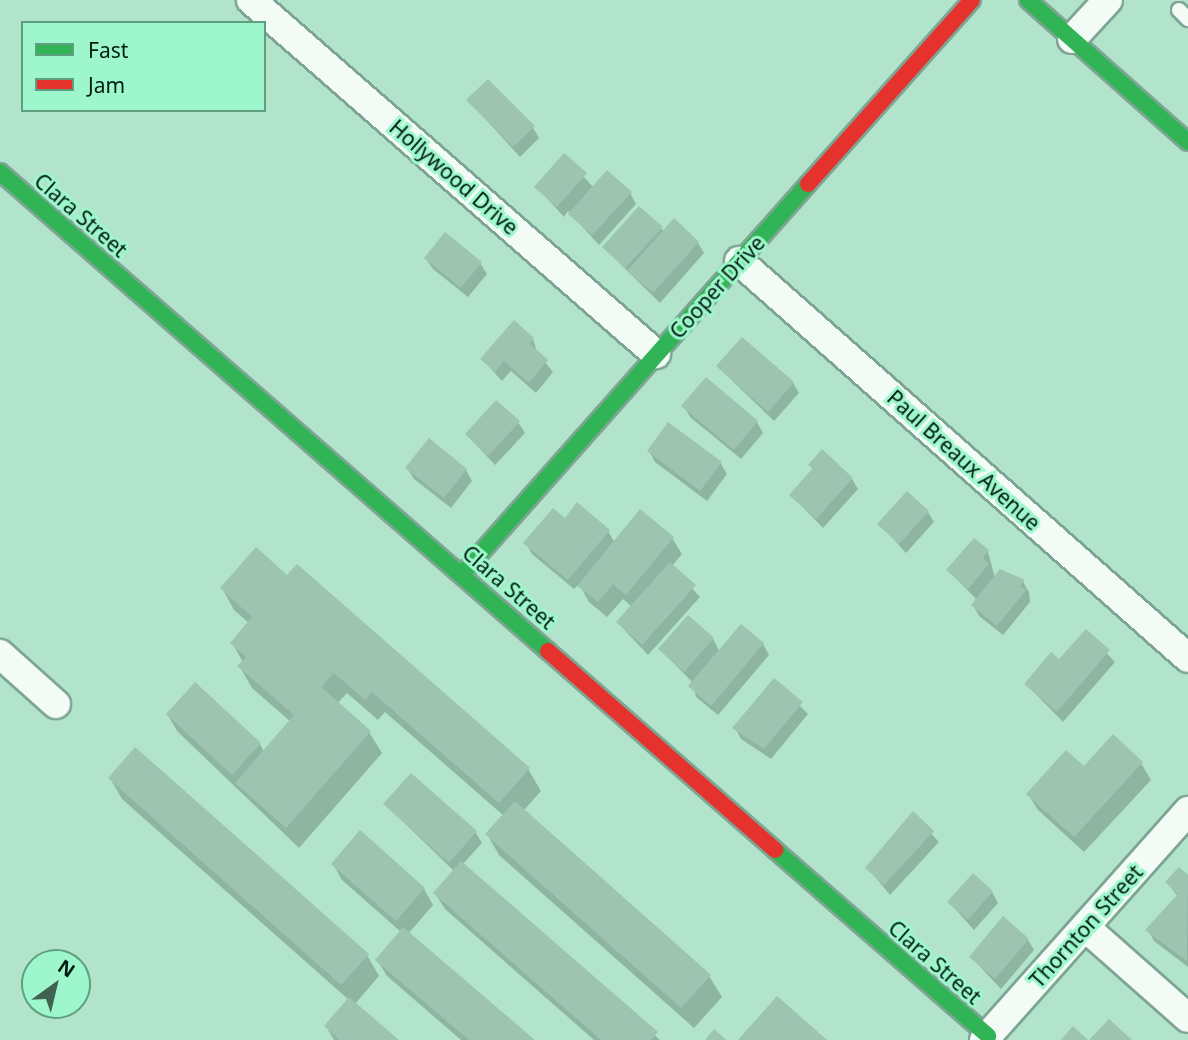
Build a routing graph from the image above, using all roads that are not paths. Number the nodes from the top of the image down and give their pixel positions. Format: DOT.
graph roads {
  1 [pos="251,0"];
  2 [pos="972,0"];
  3 [pos="1028,0"];
  4 [pos="1108,0"];
  5 [pos="1072,39"];
  6 [pos="1188,142"];
  7 [pos="0,172"];
  8 [pos="739,261"];
  9 [pos="656,354"];
  10 [pos="462,574"];
  11 [pos="0,654"];
  12 [pos="1188,658"];
  13 [pos="56,704"];
  14 [pos="1188,811"];
  15 [pos="1085,927"];
  16 [pos="1188,1018"];
  17 [pos="986,1038"];
  1 -- 9 [label="street, Hollywood Drive"];
  2 -- 8 [label="street, Cooper Drive"];
  3 -- 5 [label="street"];
  4 -- 5 [label="street"];
  5 -- 6 [label="street"];
  7 -- 10 [label="street, Clara Street"];
  8 -- 9 [label="street, Cooper Drive"];
  8 -- 12 [label="street, Paul Breaux Avenue"];
  9 -- 10 [label="street, Cooper Drive"];
  10 -- 17 [label="street, Clara Street"];
  11 -- 13 [label="street"];
  14 -- 15 [label="street, Thornton Street"];
  15 -- 16 [label="street"];
  15 -- 17 [label="street, Thornton Street"];
}
